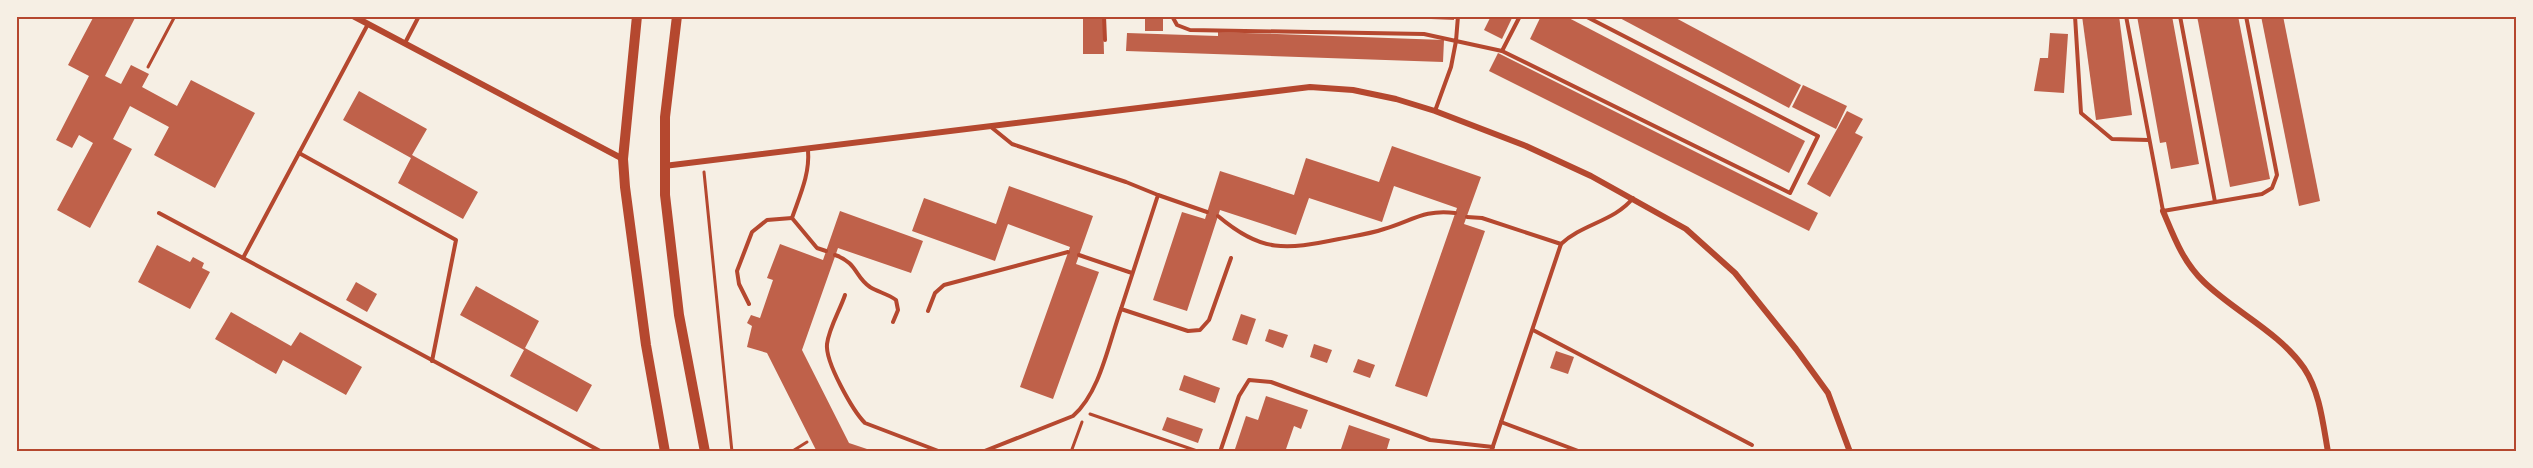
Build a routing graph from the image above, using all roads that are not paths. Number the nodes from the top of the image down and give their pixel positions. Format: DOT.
graph roads {
  1 [pos="353,16"];
  2 [pos="419,16"];
  3 [pos="637,16"];
  4 [pos="677,16"];
  5 [pos="1104,16"];
  6 [pos="1172,16"];
  7 [pos="1458,16"];
  8 [pos="1520,16"];
  9 [pos="1584,16"];
  10 [pos="2075,16"];
  11 [pos="2126,16"];
  12 [pos="2180,16"];
  13 [pos="2246,16"];
  14 [pos="368,24"];
  15 [pos="1105,40"];
  16 [pos="1456,41"];
  17 [pos="405,44"];
  18 [pos="1502,51"];
  19 [pos="1435,111"];
  20 [pos="991,127"];
  21 [pos="2148,140"];
  22 [pos="808,150"];
  23 [pos="299,153"];
  24 [pos="623,159"];
  25 [pos="664,166"];
  26 [pos="1158,195"];
  27 [pos="1633,197"];
  28 [pos="2215,202"];
  29 [pos="2163,211"];
  30 [pos="1207,212"];
  31 [pos="159,213"];
  32 [pos="1455,213"];
  33 [pos="1218,216"];
  34 [pos="1467,217"];
  35 [pos="792,218"];
  36 [pos="1561,244"];
  37 [pos="826,251"];
  38 [pos="1068,252"];
  39 [pos="835,255"];
  40 [pos="1079,255"];
  41 [pos="243,258"];
  42 [pos="1231,258"];
  43 [pos="1132,273"];
  44 [pos="845,295"];
  45 [pos="749,304"];
  46 [pos="1121,309"];
  47 [pos="928,311"];
  48 [pos="893,322"];
  49 [pos="1533,330"];
  50 [pos="432,361"];
  51 [pos="1501,422"];
  52 [pos="1752,445"];
  53 [pos="1492,449"];
  54 [pos="665,451"];
  55 [pos="602,452"];
  56 [pos="660,452"];
  57 [pos="705,452"];
  58 [pos="941,452"];
  59 [pos="982,452"];
  60 [pos="1220,452"];
  61 [pos="1581,452"];
  62 [pos="1850,452"];
  63 [pos="2328,452"];
  1 -- 14 [label="street"];
  2 -- 17 [label="lane"];
  3 -- 24 [label="street"];
  4 -- 25 [label="street"];
  5 -- 15 [label="lane"];
  6 -- 16 [label="lane"];
  7 -- 16 [label="lane"];
  8 -- 18 [label="lane"];
  9 -- 18 [label="lane"];
  10 -- 21 [label="lane"];
  11 -- 21 [label="lane"];
  12 -- 28 [label="lane"];
  13 -- 28 [label="lane"];
  14 -- 17 [label="street"];
  14 -- 23 [label="lane"];
  16 -- 18 [label="lane"];
  16 -- 19 [label="lane"];
  17 -- 24 [label="street"];
  19 -- 20 [label="street"];
  19 -- 27 [label="street"];
  20 -- 22 [label="street"];
  20 -- 26 [label="lane"];
  21 -- 29 [label="lane"];
  22 -- 25 [label="street"];
  22 -- 35 [label="lane"];
  23 -- 41 [label="lane"];
  23 -- 50 [label="lane"];
  24 -- 54 [label="street"];
  25 -- 57 [label="street"];
  26 -- 30 [label="lane"];
  26 -- 43 [label="lane"];
  27 -- 36 [label="lane"];
  27 -- 62 [label="street"];
  28 -- 29 [label="lane"];
  29 -- 63 [label="street"];
  31 -- 41 [label="lane"];
  32 -- 33 [label="lane"];
  34 -- 36 [label="lane"];
  35 -- 37 [label="lane"];
  35 -- 45 [label="lane"];
  36 -- 49 [label="lane"];
  38 -- 47 [label="lane"];
  39 -- 48 [label="lane"];
  40 -- 43 [label="lane"];
  41 -- 50 [label="lane"];
  42 -- 46 [label="lane"];
  43 -- 46 [label="lane"];
  44 -- 58 [label="lane"];
  46 -- 59 [label="lane"];
  49 -- 51 [label="lane"];
  49 -- 52 [label="lane"];
  50 -- 55 [label="lane"];
  51 -- 53 [label="lane"];
  51 -- 61 [label="lane"];
  53 -- 60 [label="lane"];
  54 -- 56 [label="lane"];
}
